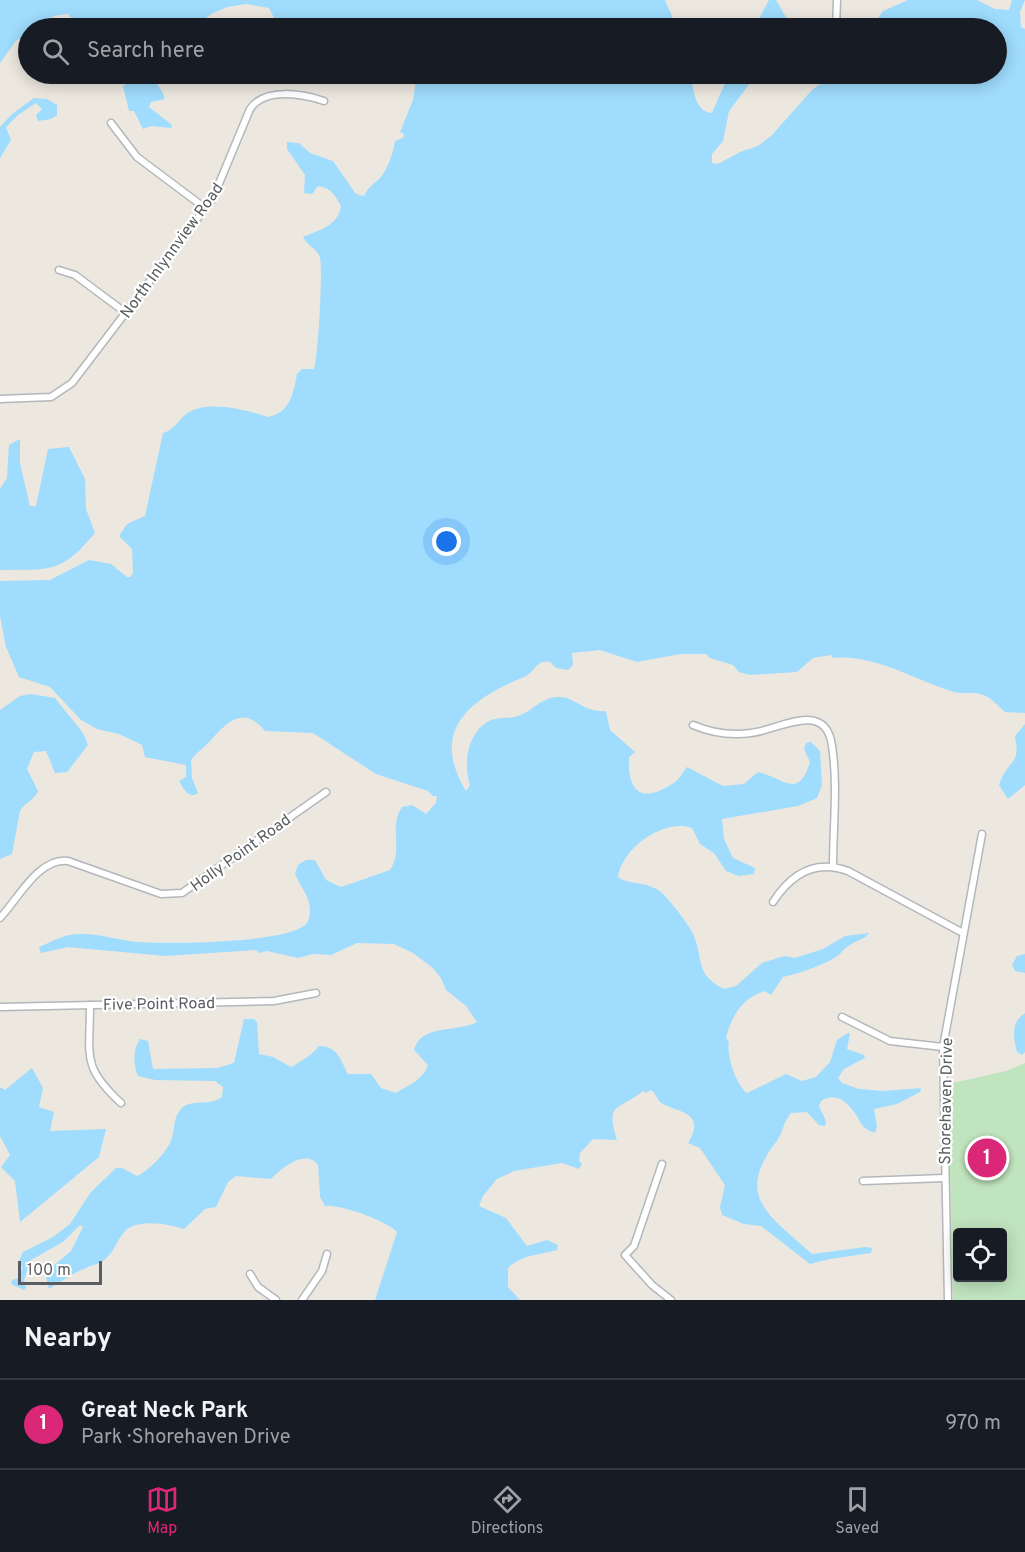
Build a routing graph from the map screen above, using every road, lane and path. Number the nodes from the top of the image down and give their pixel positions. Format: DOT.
graph roads {
  1 [pos="837,0"];
  2 [pos="836,18"];
  3 [pos="324,101"];
  4 [pos="111,123"];
  5 [pos="205,208"];
  6 [pos="59,270"];
  7 [pos="126,313"];
  8 [pos="0,399"];
  9 [pos="693,724"];
  10 [pos="326,792"];
  11 [pos="982,834"];
  12 [pos="833,866"];
  13 [pos="773,902"];
  14 [pos="0,918"];
  15 [pos="963,933"];
  16 [pos="316,993"];
  17 [pos="90,1005"];
  18 [pos="0,1007"];
  19 [pos="842,1017"];
  20 [pos="943,1047"];
  21 [pos="121,1103"];
  22 [pos="662,1164"];
  23 [pos="944,1178"];
  24 [pos="863,1181"];
  25 [pos="327,1254"];
  26 [pos="250,1275"];
  27 [pos="276,1300"];
  28 [pos="302,1300"];
  29 [pos="671,1300"];
  30 [pos="948,1300"];
  1 -- 2 [label="street"];
  3 -- 5 [label="street, North Inlynnview Road"];
  4 -- 5 [label="street"];
  5 -- 7 [label="street, North Inlynnview Road"];
  6 -- 7 [label="street"];
  7 -- 8 [label="street, North Inlynnview Road"];
  9 -- 12 [label="street"];
  10 -- 14 [label="street, Holly Point Road"];
  11 -- 15 [label="street, Shorehaven Drive"];
  12 -- 13 [label="street"];
  12 -- 15 [label="street"];
  15 -- 20 [label="street, Shorehaven Drive"];
  16 -- 17 [label="street, Five Point Road"];
  17 -- 18 [label="street, Five Point Road"];
  17 -- 21 [label="street"];
  19 -- 20 [label="street"];
  20 -- 23 [label="street, Shorehaven Drive"];
  22 -- 29 [label="street"];
  23 -- 24 [label="street"];
  23 -- 30 [label="street, Shorehaven Drive"];
  25 -- 28 [label="street"];
  26 -- 27 [label="street"];
}
